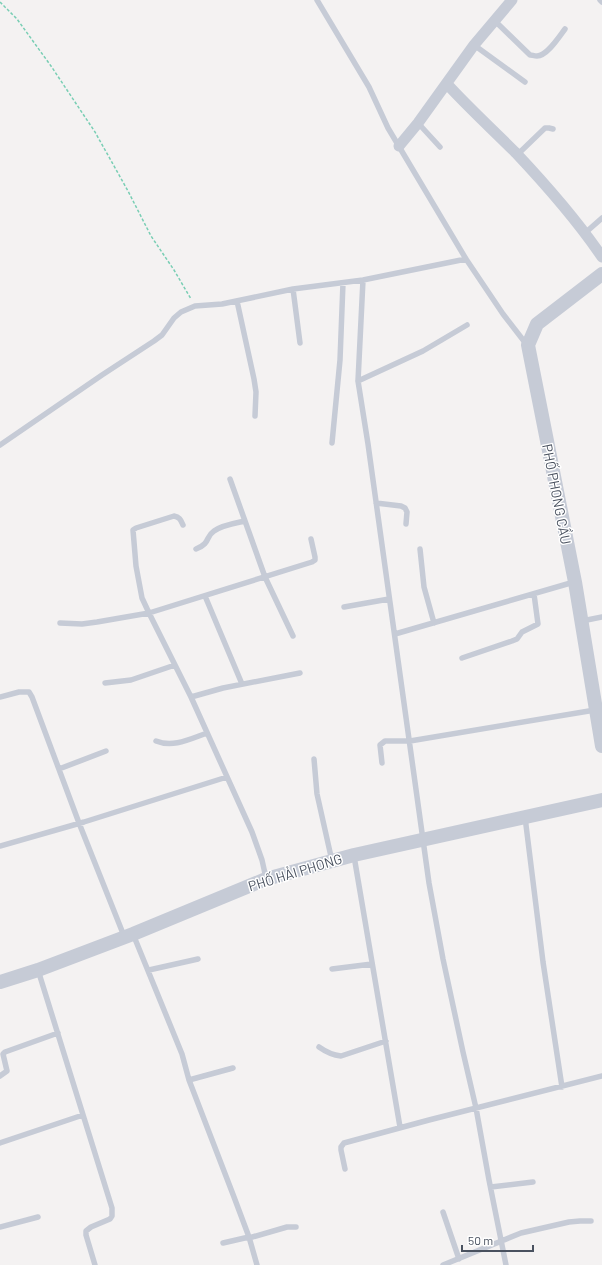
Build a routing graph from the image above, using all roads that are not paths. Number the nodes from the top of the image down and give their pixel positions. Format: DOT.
graph roads {
  1 [pos="317,0"];
  2 [pos="512,0"];
  3 [pos="495,21"];
  4 [pos="566,29"];
  5 [pos="474,45"];
  6 [pos="526,82"];
  7 [pos="447,84"];
  8 [pos="418,124"];
  9 [pos="553,130"];
  10 [pos="396,141"];
  11 [pos="440,147"];
  12 [pos="517,155"];
  13 [pos="602,218"];
  14 [pos="585,233"];
  15 [pos="602,257"];
  16 [pos="466,259"];
  17 [pos="602,274"];
  18 [pos="360,280"];
  19 [pos="346,282"];
  20 [pos="293,289"];
  21 [pos="237,301"];
  22 [pos="467,325"];
  23 [pos="300,343"];
  24 [pos="528,345"];
  25 [pos="358,381"];
  26 [pos="255,416"];
  27 [pos="332,443"];
  28 [pos="0,445"];
  29 [pos="230,480"];
  30 [pos="376,503"];
  31 [pos="245,521"];
  32 [pos="406,524"];
  33 [pos="183,526"];
  34 [pos="311,539"];
  35 [pos="196,549"];
  36 [pos="420,549"];
  37 [pos="265,577"];
  38 [pos="575,582"];
  39 [pos="534,594"];
  40 [pos="205,596"];
  41 [pos="389,599"];
  42 [pos="344,607"];
  43 [pos="149,613"];
  44 [pos="602,617"];
  45 [pos="582,621"];
  46 [pos="60,623"];
  47 [pos="434,623"];
  48 [pos="395,634"];
  49 [pos="293,636"];
  50 [pos="462,658"];
  51 [pos="174,665"];
  52 [pos="300,673"];
  53 [pos="105,683"];
  54 [pos="242,684"];
  55 [pos="0,697"];
  56 [pos="191,697"];
  57 [pos="596,710"];
  58 [pos="207,733"];
  59 [pos="156,741"];
  60 [pos="410,741"];
  61 [pos="602,746"];
  62 [pos="106,751"];
  63 [pos="314,759"];
  64 [pos="382,763"];
  65 [pos="59,769"];
  66 [pos="227,777"];
  67 [pos="602,800"];
  68 [pos="525,817"];
  69 [pos="79,823"];
  70 [pos="424,839"];
  71 [pos="0,846"];
  72 [pos="354,855"];
  73 [pos="332,861"];
  74 [pos="275,876"];
  75 [pos="129,935"];
  76 [pos="198,959"];
  77 [pos="372,964"];
  78 [pos="332,969"];
  79 [pos="38,970"];
  80 [pos="149,970"];
  81 [pos="0,982"];
  82 [pos="58,1033"];
  83 [pos="386,1042"];
  84 [pos="319,1047"];
  85 [pos="233,1068"];
  86 [pos="0,1076"];
  87 [pos="602,1076"];
  88 [pos="189,1080"];
  89 [pos="562,1086"];
  90 [pos="476,1108"];
  91 [pos="83,1115"];
  92 [pos="400,1127"];
  93 [pos="0,1143"];
  94 [pos="345,1169"];
  95 [pos="533,1182"];
  96 [pos="491,1187"];
  97 [pos="443,1212"];
  98 [pos="38,1217"];
  99 [pos="591,1221"];
  100 [pos="0,1227"];
  101 [pos="296,1227"];
  102 [pos="249,1238"];
  103 [pos="501,1240"];
  104 [pos="224,1242"];
  105 [pos="459,1259"];
  106 [pos="96,1265"];
  107 [pos="257,1265"];
  108 [pos="443,1265"];
  109 [pos="506,1265"];
  1 -- 10 [label="lane"];
  2 -- 3 [label="street"];
  3 -- 4 [label="lane"];
  3 -- 5 [label="street"];
  5 -- 6 [label="lane"];
  5 -- 7 [label="street"];
  7 -- 8 [label="street"];
  7 -- 12 [label="street"];
  8 -- 10 [label="street"];
  8 -- 11 [label="lane"];
  9 -- 12 [label="lane"];
  10 -- 16 [label="lane"];
  12 -- 14 [label="street"];
  13 -- 14 [label="lane"];
  14 -- 15 [label="street"];
  16 -- 18 [label="lane"];
  16 -- 24 [label="lane"];
  17 -- 24 [label="street"];
  18 -- 19 [label="lane"];
  18 -- 25 [label="lane"];
  19 -- 20 [label="lane"];
  19 -- 27 [label="lane"];
  20 -- 21 [label="lane"];
  20 -- 23 [label="lane"];
  21 -- 26 [label="lane"];
  21 -- 28 [label="lane"];
  22 -- 25 [label="lane"];
  24 -- 38 [label="street, PHỐ PHONG CẦU"];
  25 -- 30 [label="lane"];
  29 -- 31 [label="lane"];
  30 -- 32 [label="lane"];
  30 -- 41 [label="lane"];
  31 -- 35 [label="lane"];
  31 -- 37 [label="lane"];
  33 -- 43 [label="lane"];
  34 -- 37 [label="lane"];
  36 -- 47 [label="lane"];
  37 -- 40 [label="lane"];
  37 -- 49 [label="lane"];
  38 -- 39 [label="lane"];
  38 -- 45 [label="street, PHỐ PHONG CẦU"];
  39 -- 47 [label="lane"];
  39 -- 50 [label="lane"];
  40 -- 43 [label="lane"];
  40 -- 54 [label="lane"];
  41 -- 42 [label="lane"];
  41 -- 48 [label="lane"];
  43 -- 46 [label="lane"];
  43 -- 51 [label="lane"];
  44 -- 45 [label="lane"];
  45 -- 57 [label="street, PHỐ PHONG CẦU"];
  47 -- 48 [label="lane"];
  48 -- 60 [label="lane"];
  51 -- 53 [label="lane"];
  51 -- 56 [label="lane"];
  52 -- 54 [label="lane"];
  54 -- 56 [label="lane"];
  55 -- 65 [label="lane"];
  56 -- 58 [label="lane"];
  57 -- 60 [label="lane"];
  57 -- 61 [label="street, PHỐ PHONG CẦU"];
  58 -- 59 [label="lane"];
  58 -- 66 [label="lane"];
  60 -- 64 [label="lane"];
  60 -- 70 [label="lane"];
  62 -- 65 [label="lane"];
  63 -- 73 [label="lane"];
  65 -- 69 [label="lane"];
  66 -- 69 [label="lane"];
  66 -- 74 [label="lane"];
  67 -- 68 [label="street, PHỐ HẢI PHONG"];
  68 -- 70 [label="street, PHỐ HẢI PHONG"];
  68 -- 89 [label="lane"];
  69 -- 71 [label="lane"];
  69 -- 75 [label="lane"];
  70 -- 72 [label="street, PHỐ HẢI PHONG"];
  70 -- 90 [label="lane"];
  72 -- 73 [label="street, PHỐ HẢI PHONG"];
  72 -- 77 [label="lane"];
  73 -- 74 [label="street, PHỐ HẢI PHONG"];
  74 -- 75 [label="street, PHỐ HẢI PHONG"];
  75 -- 79 [label="street, PHỐ HẢI PHONG"];
  75 -- 80 [label="lane"];
  76 -- 80 [label="lane"];
  77 -- 78 [label="lane"];
  77 -- 83 [label="lane"];
  79 -- 81 [label="street, PHỐ HẢI PHONG"];
  79 -- 82 [label="lane"];
  80 -- 88 [label="lane"];
  82 -- 86 [label="lane"];
  82 -- 91 [label="lane"];
  83 -- 84 [label="lane"];
  83 -- 92 [label="lane"];
  85 -- 88 [label="lane"];
  87 -- 89 [label="lane"];
  88 -- 102 [label="lane"];
  89 -- 90 [label="lane"];
  90 -- 92 [label="lane"];
  90 -- 96 [label="lane"];
  91 -- 93 [label="lane"];
  91 -- 106 [label="lane"];
  92 -- 94 [label="lane"];
  95 -- 96 [label="lane"];
  96 -- 103 [label="lane"];
  97 -- 105 [label="lane"];
  98 -- 100 [label="lane"];
  99 -- 103 [label="lane"];
  101 -- 102 [label="lane"];
  102 -- 104 [label="lane"];
  102 -- 107 [label="lane"];
  103 -- 105 [label="lane"];
  103 -- 109 [label="lane"];
  105 -- 108 [label="lane"];
}
